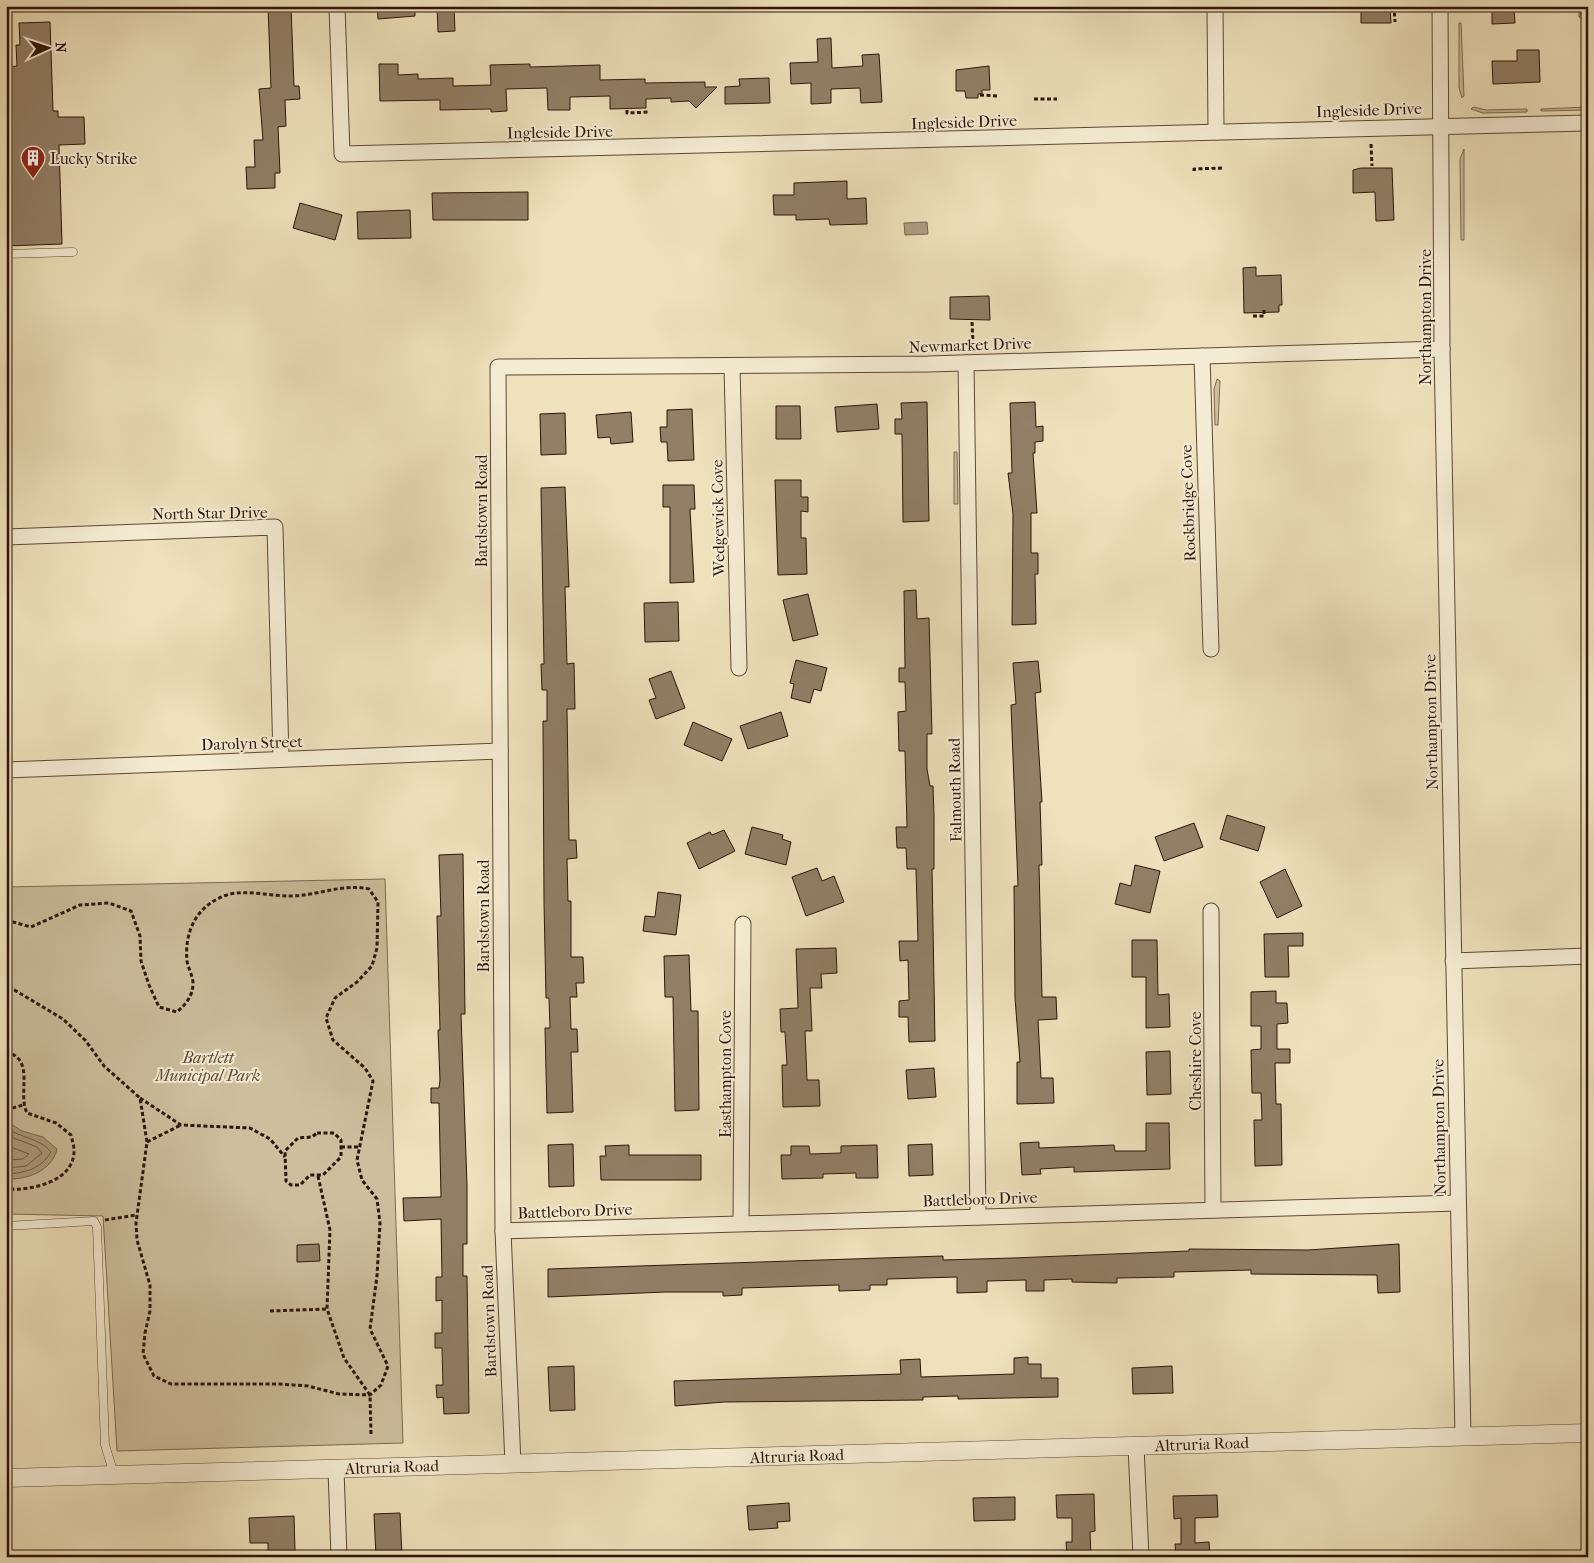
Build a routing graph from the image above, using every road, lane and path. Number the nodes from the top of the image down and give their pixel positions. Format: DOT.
graph roads {
  1 [pos="337,6"];
  2 [pos="1215,6"];
  3 [pos="1394,6"];
  4 [pos="1440,6"];
  5 [pos="1395,22"];
  6 [pos="980,95"];
  7 [pos="998,96"];
  8 [pos="1034,99"];
  9 [pos="1057,99"];
  10 [pos="627,110"];
  11 [pos="650,112"];
  12 [pos="1588,123"];
  13 [pos="1441,126"];
  14 [pos="1216,132"];
  15 [pos="1371,144"];
  16 [pos="1372,166"];
  17 [pos="1222,168"];
  18 [pos="1194,171"];
  19 [pos="73,252"];
  20 [pos="6,254"];
  21 [pos="1264,308"];
  22 [pos="1253,316"];
  23 [pos="972,322"];
  24 [pos="973,345"];
  25 [pos="1442,349"];
  26 [pos="1202,356"];
  27 [pos="966,363"];
  28 [pos="732,366"];
  29 [pos="498,367"];
  30 [pos="6,537"];
  31 [pos="1211,649"];
  32 [pos="739,668"];
  33 [pos="500,751"];
  34 [pos="281,759"];
  35 [pos="6,770"];
  36 [pos="1212,912"];
  37 [pos="6,920"];
  38 [pos="743,924"];
  39 [pos="1588,956"];
  40 [pos="1453,961"];
  41 [pos="6,985"];
  42 [pos="6,1052"];
  43 [pos="140,1098"];
  44 [pos="23,1105"];
  45 [pos="6,1110"];
  46 [pos="182,1125"];
  47 [pos="148,1142"];
  48 [pos="341,1147"];
  49 [pos="360,1147"];
  50 [pos="285,1157"];
  51 [pos="318,1176"];
  52 [pos="6,1189"];
  53 [pos="1458,1203"];
  54 [pos="1213,1210"];
  55 [pos="136,1215"];
  56 [pos="978,1217"];
  57 [pos="94,1221"];
  58 [pos="741,1224"];
  59 [pos="6,1226"];
  60 [pos="503,1230"];
  61 [pos="326,1308"];
  62 [pos="270,1311"];
  63 [pos="370,1395"];
  64 [pos="1588,1433"];
  65 [pos="371,1434"];
  66 [pos="1463,1437"];
  67 [pos="1136,1446"];
  68 [pos="513,1464"];
  69 [pos="336,1469"];
  70 [pos="114,1475"];
  71 [pos="6,1478"];
  72 [pos="339,1557"];
  73 [pos="1141,1557"];
  1 -- 14 [label="street, Ingleside Drive"];
  2 -- 14 [label="street"];
  3 -- 5 [label="path"];
  4 -- 13 [label="street, Northampton Drive"];
  6 -- 7 [label="path"];
  8 -- 9 [label="path"];
  10 -- 11 [label="path"];
  12 -- 13 [label="street, Ingleside Drive"];
  13 -- 14 [label="street, Ingleside Drive"];
  13 -- 25 [label="street, Northampton Drive"];
  15 -- 16 [label="path"];
  17 -- 18 [label="path"];
  19 -- 20 [label="lane"];
  21 -- 22 [label="path"];
  23 -- 24 [label="path"];
  25 -- 26 [label="street, Newmarket Drive"];
  25 -- 40 [label="street, Northampton Drive"];
  26 -- 27 [label="street, Newmarket Drive"];
  26 -- 31 [label="street, Rockbridge Cove"];
  27 -- 28 [label="street, Newmarket Drive"];
  27 -- 56 [label="street, Falmouth Road"];
  28 -- 29 [label="street, Newmarket Drive"];
  28 -- 32 [label="street, Wedgewick Cove"];
  29 -- 33 [label="street, Bardstown Road"];
  30 -- 34 [label="street, North Star Drive"];
  33 -- 34 [label="street, Darolyn Street"];
  33 -- 60 [label="street, Bardstown Road"];
  34 -- 35 [label="street, Darolyn Street"];
  36 -- 54 [label="street, Cheshire Cove"];
  37 -- 49 [label="path"];
  38 -- 58 [label="street, Easthampton Cove"];
  39 -- 40 [label="street"];
  40 -- 53 [label="street, Northampton Drive"];
  41 -- 43 [label="path"];
  42 -- 44 [label="path"];
  43 -- 46 [label="path"];
  43 -- 47 [label="path"];
  44 -- 45 [label="path"];
  44 -- 52 [label="path"];
  46 -- 47 [label="path"];
  46 -- 50 [label="path"];
  47 -- 55 [label="path"];
  48 -- 49 [label="path"];
  48 -- 50 [label="path"];
  48 -- 51 [label="path"];
  49 -- 63 [label="path"];
  50 -- 51 [label="path"];
  51 -- 61 [label="path"];
  53 -- 54 [label="street, Battleboro Drive"];
  53 -- 66 [label="street, Northampton Drive"];
  54 -- 56 [label="street, Battleboro Drive"];
  55 -- 57 [label="path"];
  55 -- 63 [label="path"];
  56 -- 58 [label="street, Battleboro Drive"];
  57 -- 59 [label="lane"];
  57 -- 70 [label="lane"];
  58 -- 60 [label="street, Battleboro Drive"];
  60 -- 68 [label="street, Bardstown Road"];
  61 -- 62 [label="path"];
  61 -- 63 [label="path"];
  63 -- 65 [label="path"];
  64 -- 66 [label="street, Altruria Road"];
  66 -- 67 [label="street, Altruria Road"];
  67 -- 68 [label="street, Altruria Road"];
  67 -- 73 [label="street"];
  68 -- 69 [label="street, Altruria Road"];
  69 -- 70 [label="street, Altruria Road"];
  69 -- 72 [label="street"];
  70 -- 71 [label="street, Altruria Road"];
}
